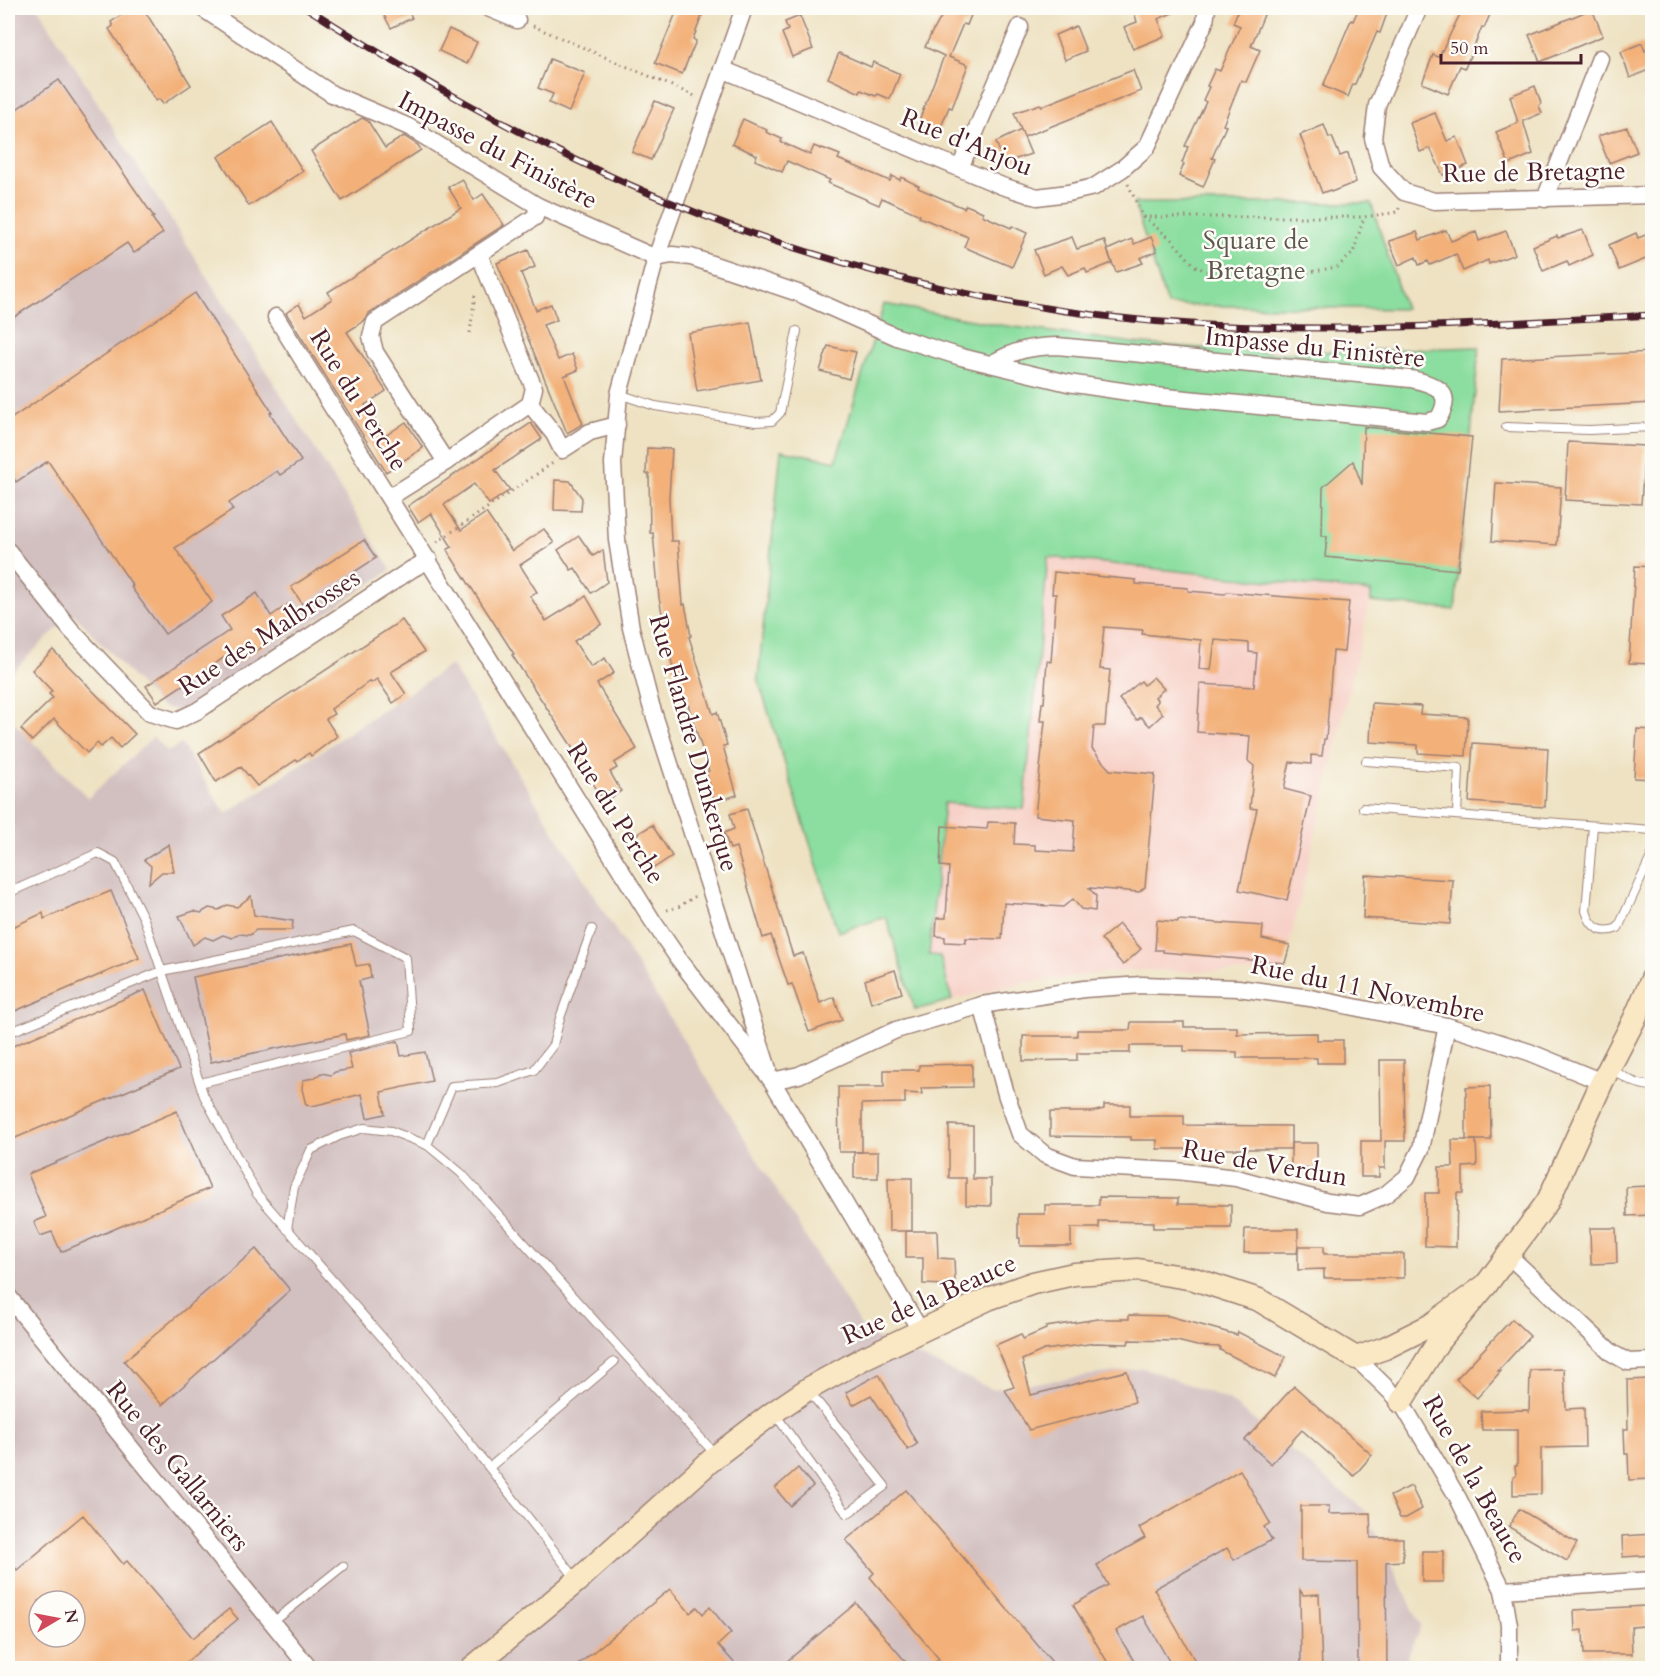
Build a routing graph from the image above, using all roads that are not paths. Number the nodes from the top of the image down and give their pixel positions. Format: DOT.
graph roads {
  1 [pos="202,8"];
  2 [pos="488,8"];
  3 [pos="744,8"];
  4 [pos="1208,8"];
  5 [pos="1419,8"];
  6 [pos="518,20"];
  7 [pos="1020,27"];
  8 [pos="1600,58"];
  9 [pos="722,69"];
  10 [pos="960,168"];
  11 [pos="1653,195"];
  12 [pos="1545,199"];
  13 [pos="538,206"];
  14 [pos="479,254"];
  15 [pos="656,258"];
  16 [pos="276,317"];
  17 [pos="797,331"];
  18 [pos="991,364"];
  19 [pos="619,394"];
  20 [pos="530,404"];
  21 [pos="617,425"];
  22 [pos="1506,427"];
  23 [pos="1653,427"];
  24 [pos="446,462"];
  25 [pos="390,497"];
  26 [pos="426,556"];
  27 [pos="11,562"];
  28 [pos="1366,761"];
  29 [pos="1363,808"];
  30 [pos="1457,815"];
  31 [pos="1593,826"];
  32 [pos="1653,830"];
  33 [pos="1653,855"];
  34 [pos="8,893"];
  35 [pos="592,928"];
  36 [pos="162,971"];
  37 [pos="1653,979"];
  38 [pos="982,1005"];
  39 [pos="1447,1026"];
  40 [pos="8,1034"];
  41 [pos="1605,1075"];
  42 [pos="772,1081"];
  43 [pos="200,1083"];
  44 [pos="1653,1086"];
  45 [pos="427,1145"];
  46 [pos="287,1229"];
  47 [pos="1508,1255"];
  48 [pos="1486,1285"];
  49 [pos="8,1296"];
  50 [pos="920,1330"];
  51 [pos="1356,1358"];
  52 [pos="1653,1361"];
  53 [pos="614,1362"];
  54 [pos="808,1389"];
  55 [pos="1401,1402"];
  56 [pos="774,1412"];
  57 [pos="716,1455"];
  58 [pos="489,1467"];
  59 [pos="343,1566"];
  60 [pos="1653,1580"];
  61 [pos="577,1581"];
  62 [pos="1503,1590"];
  63 [pos="272,1623"];
  64 [pos="309,1668"];
  65 [pos="472,1668"];
  66 [pos="1509,1668"];
  1 -- 13 [label="street, Impasse du Finistère"];
  2 -- 6 [label="street"];
  3 -- 9 [label="street, Rue Flandre Dunkerque"];
  4 -- 10 [label="street, Rue d'Anjou"];
  5 -- 12 [label="street, Rue de Bretagne"];
  7 -- 10 [label="street"];
  8 -- 12 [label="street"];
  9 -- 10 [label="street, Rue d'Anjou"];
  9 -- 15 [label="street, Rue Flandre Dunkerque"];
  11 -- 12 [label="street, Rue de Bretagne"];
  13 -- 14 [label="street"];
  13 -- 15 [label="street, Impasse du Finistère"];
  14 -- 20 [label="street"];
  14 -- 24 [label="street"];
  15 -- 18 [label="street, Impasse du Finistère"];
  15 -- 19 [label="street, Rue Flandre Dunkerque"];
  16 -- 25 [label="street, Rue du Perche"];
  17 -- 19 [label="lane"];
  18 -- 18 [label="street, Impasse du Finistère"];
  19 -- 21 [label="street, Rue Flandre Dunkerque"];
  20 -- 21 [label="street"];
  20 -- 24 [label="street"];
  21 -- 42 [label="street, Rue Flandre Dunkerque"];
  22 -- 23 [label="lane"];
  24 -- 25 [label="street"];
  25 -- 26 [label="street, Rue du Perche"];
  26 -- 27 [label="street, Rue des Malbrosses"];
  26 -- 42 [label="street, Rue du Perche"];
  28 -- 30 [label="lane"];
  29 -- 30 [label="lane"];
  30 -- 31 [label="lane"];
  31 -- 32 [label="lane"];
  31 -- 33 [label="lane"];
  34 -- 36 [label="lane"];
  35 -- 45 [label="lane"];
  36 -- 40 [label="lane"];
  36 -- 43 [label="lane"];
  36 -- 43 [label="lane"];
  37 -- 41 [label="street"];
  38 -- 39 [label="street, Rue du 11 Novembre"];
  38 -- 39 [label="street, Rue de Verdun"];
  38 -- 42 [label="street, Rue du 11 Novembre"];
  39 -- 41 [label="street, Rue du 11 Novembre"];
  41 -- 44 [label="lane"];
  41 -- 47 [label="street"];
  42 -- 50 [label="street, Rue du Perche"];
  43 -- 46 [label="lane"];
  45 -- 46 [label="lane"];
  45 -- 57 [label="lane"];
  46 -- 58 [label="lane"];
  47 -- 48 [label="street"];
  47 -- 52 [label="street"];
  48 -- 51 [label="street"];
  48 -- 55 [label="street"];
  49 -- 63 [label="street, Rue des Gallarniers"];
  50 -- 51 [label="street, Rue de la Beauce"];
  50 -- 54 [label="street, Rue de la Beauce"];
  51 -- 55 [label="street, Rue de la Beauce"];
  53 -- 58 [label="lane"];
  54 -- 56 [label="street, Rue de la Beauce"];
  54 -- 56 [label="lane"];
  55 -- 62 [label="street, Rue de la Beauce"];
  56 -- 57 [label="street, Rue de la Beauce"];
  57 -- 61 [label="street, Rue de la Beauce"];
  58 -- 61 [label="lane"];
  59 -- 63 [label="lane"];
  60 -- 62 [label="street, Rue de la Beauce"];
  61 -- 65 [label="street, Rue de la Beauce"];
  62 -- 66 [label="street"];
  63 -- 64 [label="street, Rue des Gallarniers"];
}
